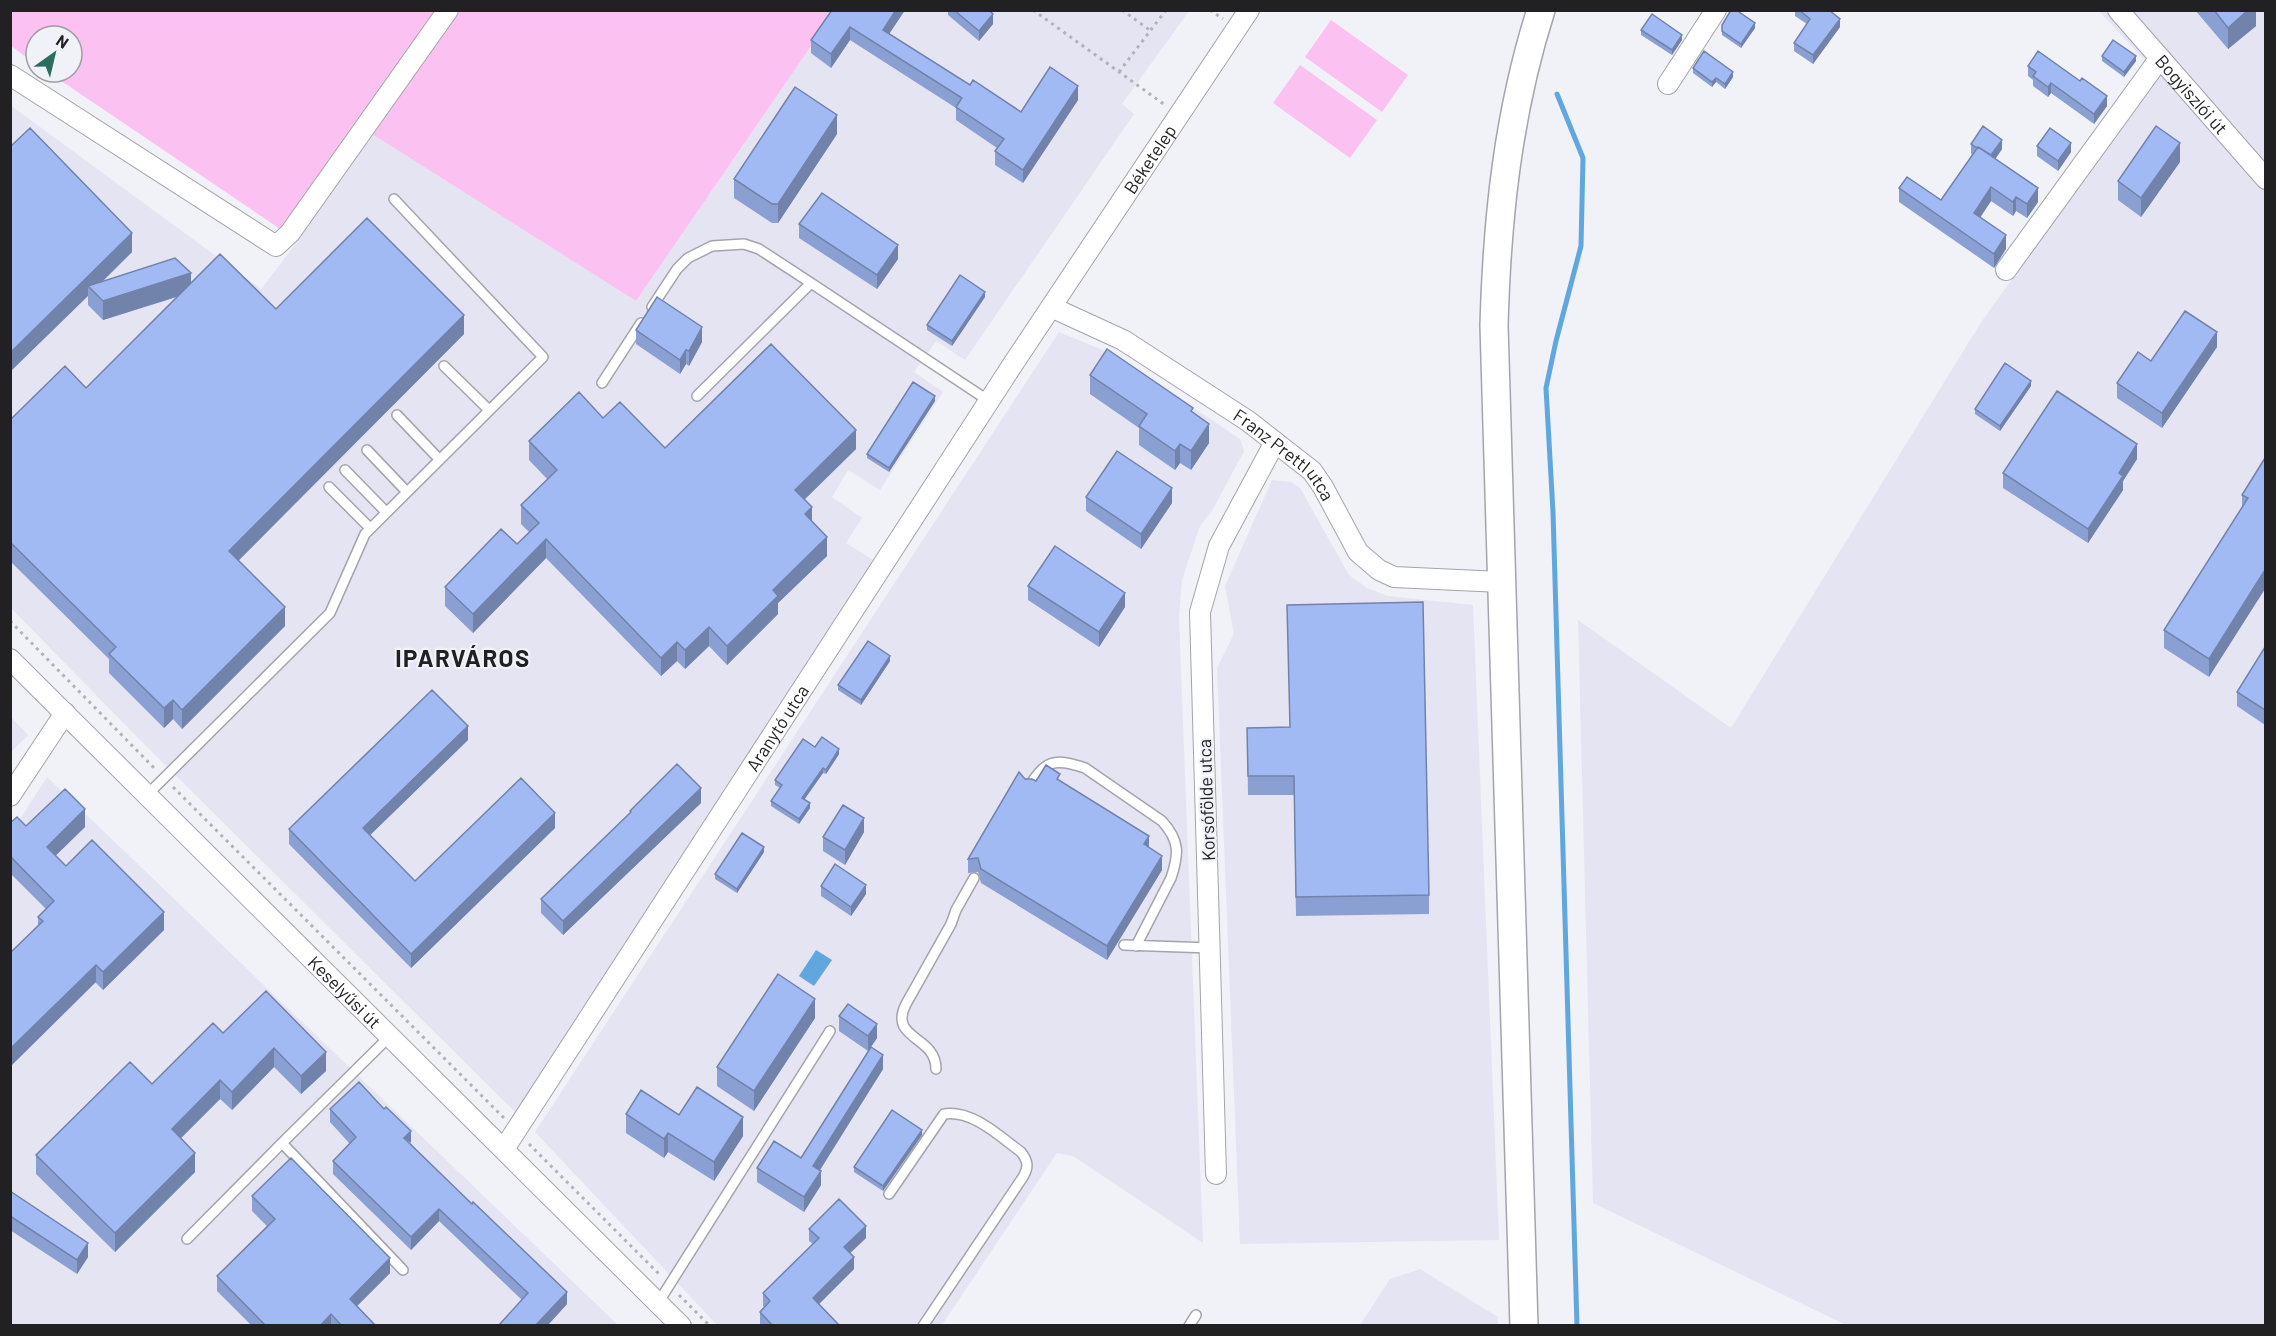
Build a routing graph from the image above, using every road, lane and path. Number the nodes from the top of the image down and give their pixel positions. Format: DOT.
graph roads {
  1 [pos="448,10"];
  2 [pos="1034,10"];
  3 [pos="1122,10"];
  4 [pos="1166,10"];
  5 [pos="1249,10"];
  6 [pos="1540,10"];
  7 [pos="1716,10"];
  8 [pos="2118,10"];
  9 [pos="1151,31"];
  10 [pos="2160,58"];
  11 [pos="1119,72"];
  12 [pos="10,75"];
  13 [pos="1668,84"];
  14 [pos="1179,115"];
  15 [pos="2265,179"];
  16 [pos="394,199"];
  17 [pos="2006,270"];
  18 [pos="811,283"];
  19 [pos="1051,307"];
  20 [pos="444,366"];
  21 [pos="602,383"];
  22 [pos="697,396"];
  23 [pos="989,401"];
  24 [pos="489,410"];
  25 [pos="397,415"];
  26 [pos="1275,442"];
  27 [pos="367,450"];
  28 [pos="439,459"];
  29 [pos="345,470"];
  30 [pos="329,487"];
  31 [pos="407,492"];
  32 [pos="386,512"];
  33 [pos="370,528"];
  34 [pos="1501,582"];
  35 [pos="10,621"];
  36 [pos="10,659"];
  37 [pos="64,713"];
  38 [pos="164,778"];
  39 [pos="14,785"];
  40 [pos="1028,789"];
  41 [pos="147,795"];
  42 [pos="974,878"];
  43 [pos="1124,945"];
  44 [pos="1136,946"];
  45 [pos="1210,948"];
  46 [pos="830,1031"];
  47 [pos="390,1036"];
  48 [pos="936,1069"];
  49 [pos="516,1130"];
  50 [pos="282,1143"];
  51 [pos="504,1149"];
  52 [pos="1216,1174"];
  53 [pos="889,1194"];
  54 [pos="187,1239"];
  55 [pos="403,1270"];
  56 [pos="669,1285"];
  57 [pos="658,1303"];
  58 [pos="1196,1315"];
  59 [pos="681,1326"];
  60 [pos="710,1326"];
  61 [pos="922,1326"];
  62 [pos="1189,1326"];
  63 [pos="1524,1326"];
  1 -- 12 [label="street"];
  2 -- 11 [label="path"];
  3 -- 9 [label="path"];
  4 -- 9 [label="path"];
  5 -- 14 [label="street, Béketelep"];
  6 -- 34 [label="main road"];
  7 -- 13 [label="street"];
  8 -- 10 [label="street, Bogyiszlói út"];
  9 -- 11 [label="path"];
  10 -- 15 [label="street, Bogyiszlói út"];
  10 -- 17 [label="street"];
  11 -- 14 [label="path"];
  14 -- 19 [label="street, Béketelep"];
  16 -- 24 [label="lane"];
  18 -- 21 [label="lane"];
  18 -- 22 [label="lane"];
  18 -- 23 [label="lane"];
  19 -- 23 [label="street, Aranytó utca"];
  19 -- 26 [label="street, Franz Prettl utca"];
  20 -- 24 [label="lane"];
  23 -- 49 [label="street, Aranytó utca"];
  24 -- 28 [label="lane"];
  25 -- 28 [label="lane"];
  26 -- 34 [label="street, Franz Prettl utca"];
  26 -- 45 [label="street, Korsófölde utca"];
  27 -- 31 [label="lane"];
  28 -- 31 [label="lane"];
  29 -- 32 [label="lane"];
  30 -- 33 [label="lane"];
  31 -- 32 [label="lane"];
  32 -- 33 [label="lane"];
  33 -- 38 [label="lane"];
  34 -- 63 [label="main road"];
  35 -- 38 [label="path"];
  36 -- 37 [label="street, Keselyűsi út"];
  37 -- 39 [label="street"];
  37 -- 41 [label="street, Keselyűsi út"];
  38 -- 41 [label="lane"];
  38 -- 49 [label="path"];
  40 -- 44 [label="lane"];
  41 -- 47 [label="street, Keselyűsi út"];
  42 -- 48 [label="lane"];
  43 -- 44 [label="lane"];
  44 -- 45 [label="lane"];
  45 -- 52 [label="street, Korsófölde utca"];
  46 -- 56 [label="lane"];
  47 -- 50 [label="lane"];
  47 -- 51 [label="street, Keselyűsi út"];
  49 -- 51 [label="street, Aranytó utca"];
  49 -- 56 [label="path"];
  50 -- 54 [label="lane"];
  50 -- 55 [label="lane"];
  51 -- 57 [label="street, Keselyűsi út"];
  53 -- 61 [label="lane"];
  56 -- 57 [label="lane"];
  56 -- 60 [label="path"];
  57 -- 59 [label="street, Keselyűsi út"];
  58 -- 62 [label="lane"];
}
